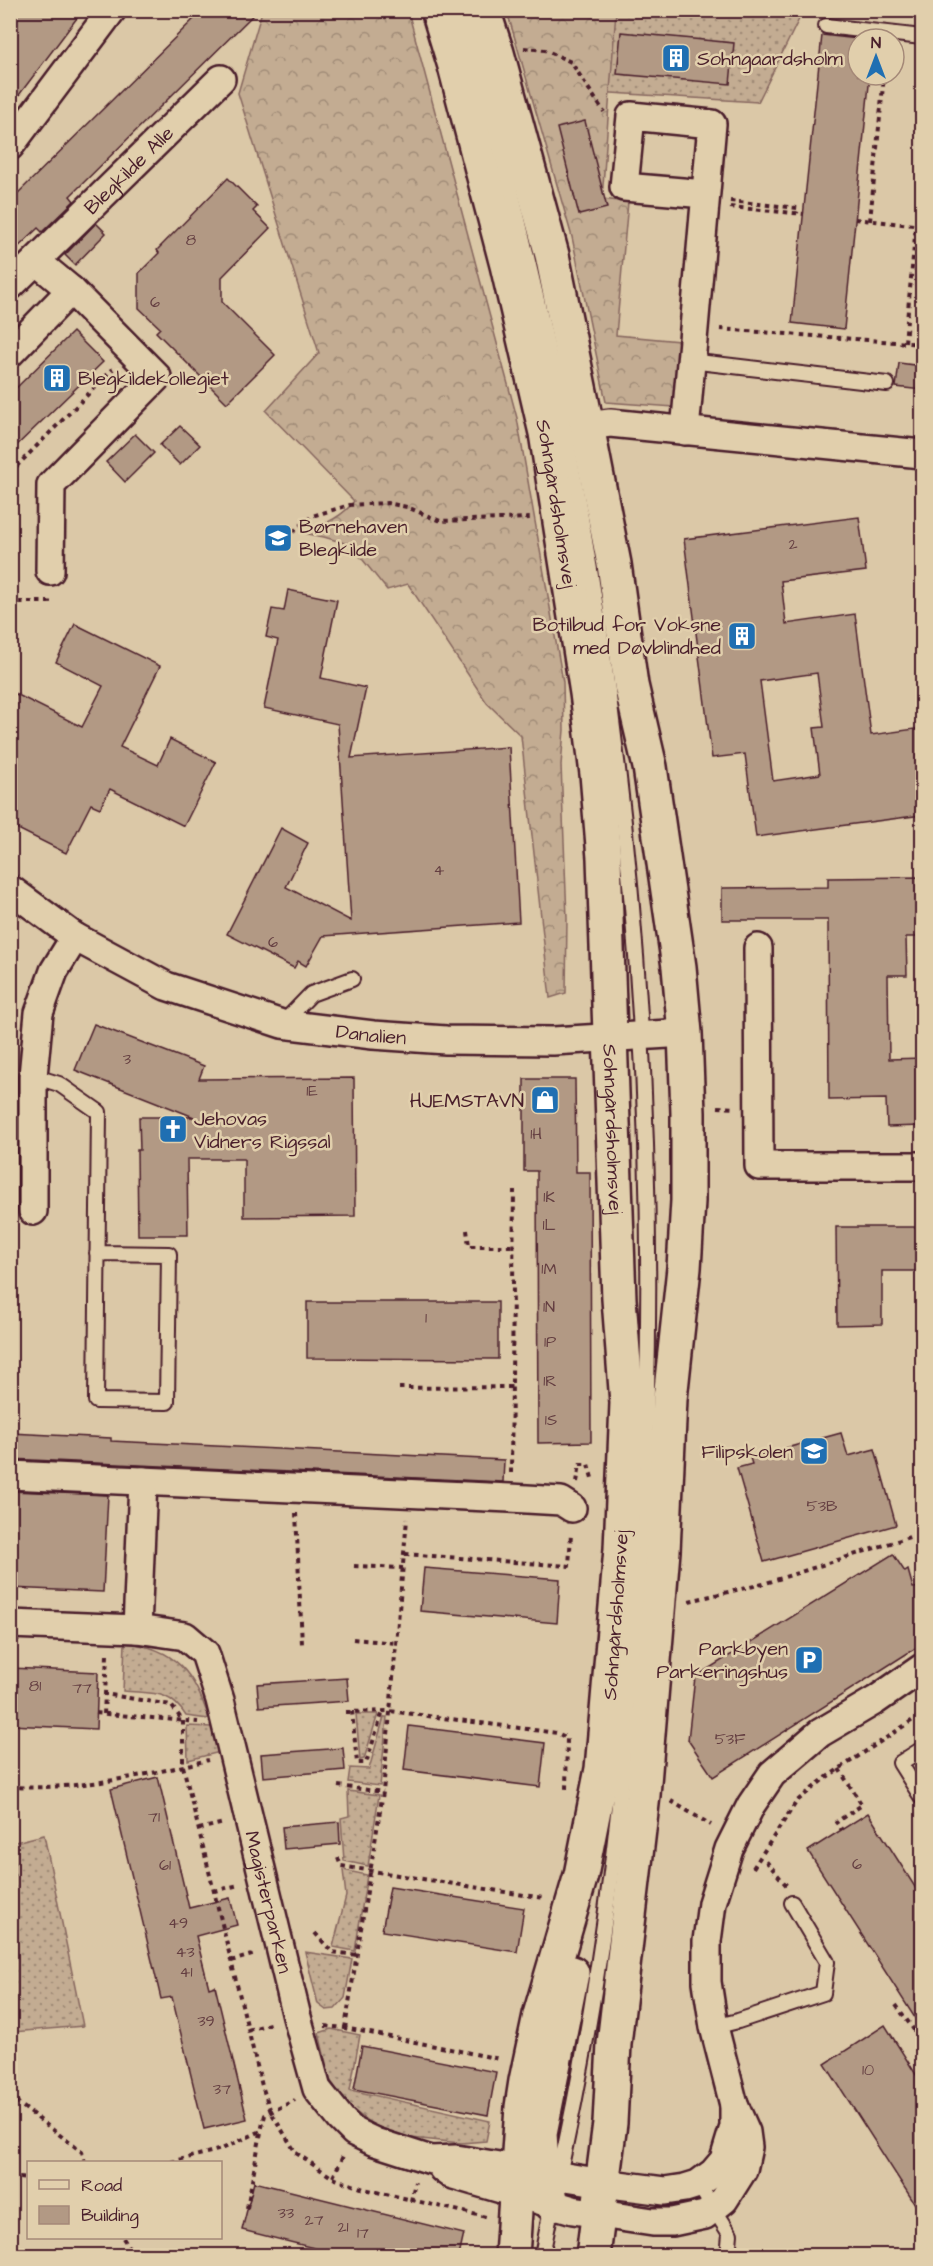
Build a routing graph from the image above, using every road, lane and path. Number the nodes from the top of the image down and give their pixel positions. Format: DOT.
graph roads {
  1 [pos="112,10"];
  2 [pos="438,10"];
  3 [pos="460,10"];
  4 [pos="483,10"];
  5 [pos="826,26"];
  6 [pos="922,37"];
  7 [pos="521,48"];
  8 [pos="221,79"];
  9 [pos="883,87"];
  10 [pos="10,146"];
  11 [pos="628,148"];
  12 [pos="705,199"];
  13 [pos="804,214"];
  14 [pos="855,219"];
  15 [pos="870,221"];
  16 [pos="916,225"];
  17 [pos="922,226"];
  18 [pos="36,261"];
  19 [pos="10,285"];
  20 [pos="71,290"];
  21 [pos="693,327"];
  22 [pos="905,342"];
  23 [pos="922,344"];
  24 [pos="131,350"];
  25 [pos="10,353"];
  26 [pos="690,362"];
  27 [pos="887,384"];
  28 [pos="587,426"];
  29 [pos="685,431"];
  30 [pos="922,454"];
  31 [pos="10,473"];
  32 [pos="540,518"];
  33 [pos="293,532"];
  34 [pos="50,571"];
  35 [pos="10,889"];
  36 [pos="75,938"];
  37 [pos="758,948"];
  38 [pos="352,980"];
  39 [pos="282,1024"];
  40 [pos="685,1033"];
  41 [pos="626,1037"];
  42 [pos="22,1076"];
  43 [pos="922,1166"];
  44 [pos="514,1190"];
  45 [pos="33,1211"];
  46 [pos="467,1230"];
  47 [pos="513,1246"];
  48 [pos="97,1253"];
  49 [pos="399,1388"];
  50 [pos="512,1388"];
  51 [pos="10,1474"];
  52 [pos="143,1481"];
  53 [pos="298,1489"];
  54 [pos="409,1494"];
  55 [pos="510,1497"];
  56 [pos="572,1508"];
  57 [pos="922,1533"];
  58 [pos="405,1554"];
  59 [pos="354,1566"];
  60 [pos="403,1568"];
  61 [pos="685,1602"];
  62 [pos="10,1624"];
  63 [pos="137,1629"];
  64 [pos="353,1639"];
  65 [pos="396,1643"];
  66 [pos="302,1644"];
  67 [pos="107,1654"];
  68 [pos="922,1668"];
  69 [pos="105,1694"];
  70 [pos="352,1711"];
  71 [pos="383,1711"];
  72 [pos="390,1711"];
  73 [pos="346,1712"];
  74 [pos="96,1713"];
  75 [pos="104,1714"];
  76 [pos="183,1721"];
  77 [pos="226,1725"];
  78 [pos="922,1749"];
  79 [pos="232,1754"];
  80 [pos="183,1766"];
  81 [pos="839,1769"];
  82 [pos="338,1786"];
  83 [pos="10,1787"];
  84 [pos="383,1792"];
  85 [pos="566,1794"];
  86 [pos="665,1797"];
  87 [pos="922,1798"];
  88 [pos="211,1826"];
  89 [pos="713,1826"];
  90 [pos="198,1829"];
  91 [pos="842,1830"];
  92 [pos="338,1858"];
  93 [pos="766,1861"];
  94 [pos="371,1871"];
  95 [pos="225,1888"];
  96 [pos="214,1891"];
  97 [pos="536,1897"];
  98 [pos="792,1903"];
  99 [pos="315,1933"];
  100 [pos="357,1955"];
  101 [pos="244,1957"];
  102 [pos="231,1961"];
  103 [pos="896,2005"];
  104 [pos="922,2025"];
  105 [pos="264,2026"];
  106 [pos="714,2027"];
  107 [pos="345,2028"];
  108 [pos="248,2030"];
  109 [pos="914,2030"];
  110 [pos="302,2033"];
  111 [pos="922,2043"];
  112 [pos="501,2059"];
  113 [pos="10,2084"];
  114 [pos="317,2088"];
  115 [pos="734,2105"];
  116 [pos="261,2131"];
  117 [pos="84,2161"];
  118 [pos="178,2161"];
  119 [pos="341,2161"];
  120 [pos="10,2176"];
  121 [pos="333,2178"];
  122 [pos="27,2179"];
  123 [pos="698,2184"];
  124 [pos="414,2186"];
  125 [pos="558,2190"];
  126 [pos="411,2201"];
  127 [pos="247,2208"];
  128 [pos="714,2210"];
  129 [pos="124,2239"];
  130 [pos="139,2256"];
  131 [pos="512,2256"];
  132 [pos="542,2256"];
  133 [pos="571,2256"];
  134 [pos="593,2256"];
  135 [pos="728,2256"];
  1 -- 10 [label="street"];
  2 -- 41 [label="street, Sohngårdsholmsvej"];
  3 -- 41 [label="lane"];
  4 -- 28 [label="street, Sohngårdsholmsvej"];
  5 -- 6 [label="lane"];
  7 -- 11 [label="path"];
  8 -- 18 [label="street, Blegkilde Alle"];
  9 -- 15 [label="path"];
  11 -- 12 [label="street"];
  11 -- 12 [label="street"];
  12 -- 13 [label="path"];
  12 -- 21 [label="street"];
  14 -- 15 [label="path"];
  15 -- 16 [label="path"];
  16 -- 17 [label="path"];
  16 -- 22 [label="path"];
  18 -- 19 [label="street, Blegkilde Alle"];
  18 -- 20 [label="street"];
  20 -- 24 [label="street"];
  20 -- 25 [label="street"];
  21 -- 22 [label="path"];
  21 -- 26 [label="street"];
  22 -- 23 [label="path"];
  24 -- 31 [label="path"];
  24 -- 34 [label="street"];
  26 -- 27 [label="lane"];
  26 -- 29 [label="street"];
  28 -- 29 [label="street"];
  28 -- 40 [label="street, Sohngårdsholmsvej"];
  29 -- 30 [label="street"];
  32 -- 33 [label="path"];
  35 -- 36 [label="street, Danalien"];
  36 -- 39 [label="street, Danalien"];
  36 -- 42 [label="street"];
  37 -- 43 [label="street"];
  38 -- 39 [label="lane"];
  39 -- 41 [label="street, Danalien"];
  40 -- 41 [label="street, Danalien"];
  40 -- 125 [label="street, Sohngårdsholmsvej"];
  41 -- 125 [label="lane"];
  41 -- 125 [label="street, Sohngårdsholmsvej"];
  42 -- 45 [label="street"];
  42 -- 48 [label="lane"];
  44 -- 47 [label="path"];
  46 -- 47 [label="path"];
  47 -- 50 [label="path"];
  48 -- 48 [label="lane"];
  49 -- 50 [label="path"];
  50 -- 55 [label="path"];
  51 -- 52 [label="street"];
  52 -- 53 [label="street"];
  52 -- 63 [label="street"];
  53 -- 54 [label="street"];
  53 -- 66 [label="path"];
  54 -- 55 [label="street"];
  54 -- 58 [label="path"];
  55 -- 56 [label="street"];
  56 -- 58 [label="path"];
  57 -- 61 [label="path"];
  58 -- 60 [label="path"];
  59 -- 60 [label="path"];
  60 -- 65 [label="path"];
  62 -- 63 [label="street, Magisterparken"];
  63 -- 77 [label="street, Magisterparken"];
  64 -- 65 [label="path"];
  65 -- 72 [label="path"];
  67 -- 69 [label="path"];
  68 -- 106 [label="street"];
  69 -- 75 [label="path"];
  69 -- 76 [label="path"];
  70 -- 71 [label="path"];
  70 -- 71 [label="path"];
  70 -- 73 [label="path"];
  71 -- 72 [label="path"];
  72 -- 84 [label="path"];
  72 -- 85 [label="path"];
  74 -- 75 [label="path"];
  75 -- 76 [label="path"];
  76 -- 77 [label="path"];
  76 -- 80 [label="path"];
  77 -- 79 [label="street, Magisterparken"];
  78 -- 87 [label="lane"];
  79 -- 80 [label="path"];
  79 -- 110 [label="street, Magisterparken"];
  80 -- 83 [label="path"];
  81 -- 91 [label="path"];
  82 -- 84 [label="path"];
  84 -- 94 [label="path"];
  86 -- 89 [label="path"];
  88 -- 90 [label="path"];
  92 -- 94 [label="path"];
  93 -- 98 [label="path"];
  94 -- 97 [label="path"];
  94 -- 100 [label="path"];
  95 -- 96 [label="path"];
  98 -- 106 [label="lane"];
  99 -- 100 [label="path"];
  100 -- 107 [label="path"];
  101 -- 102 [label="path"];
  103 -- 109 [label="path"];
  104 -- 109 [label="path"];
  105 -- 108 [label="path"];
  106 -- 115 [label="street"];
  107 -- 110 [label="path"];
  107 -- 112 [label="path"];
  109 -- 111 [label="path"];
  110 -- 114 [label="street, Magisterparken"];
  113 -- 117 [label="path"];
  114 -- 116 [label="path"];
  114 -- 125 [label="street, Magisterparken"];
  115 -- 123 [label="street"];
  115 -- 128 [label="street"];
  116 -- 118 [label="path"];
  116 -- 127 [label="path"];
  119 -- 121 [label="path"];
  120 -- 122 [label="path"];
  123 -- 125 [label="street"];
  123 -- 128 [label="lane"];
  124 -- 126 [label="path"];
  125 -- 128 [label="street"];
  125 -- 131 [label="street, Sohngårdsholmsvej"];
  125 -- 132 [label="lane"];
  125 -- 133 [label="street"];
  125 -- 134 [label="street, Sohngårdsholmsvej"];
  128 -- 135 [label="lane"];
  129 -- 130 [label="path"];
}
